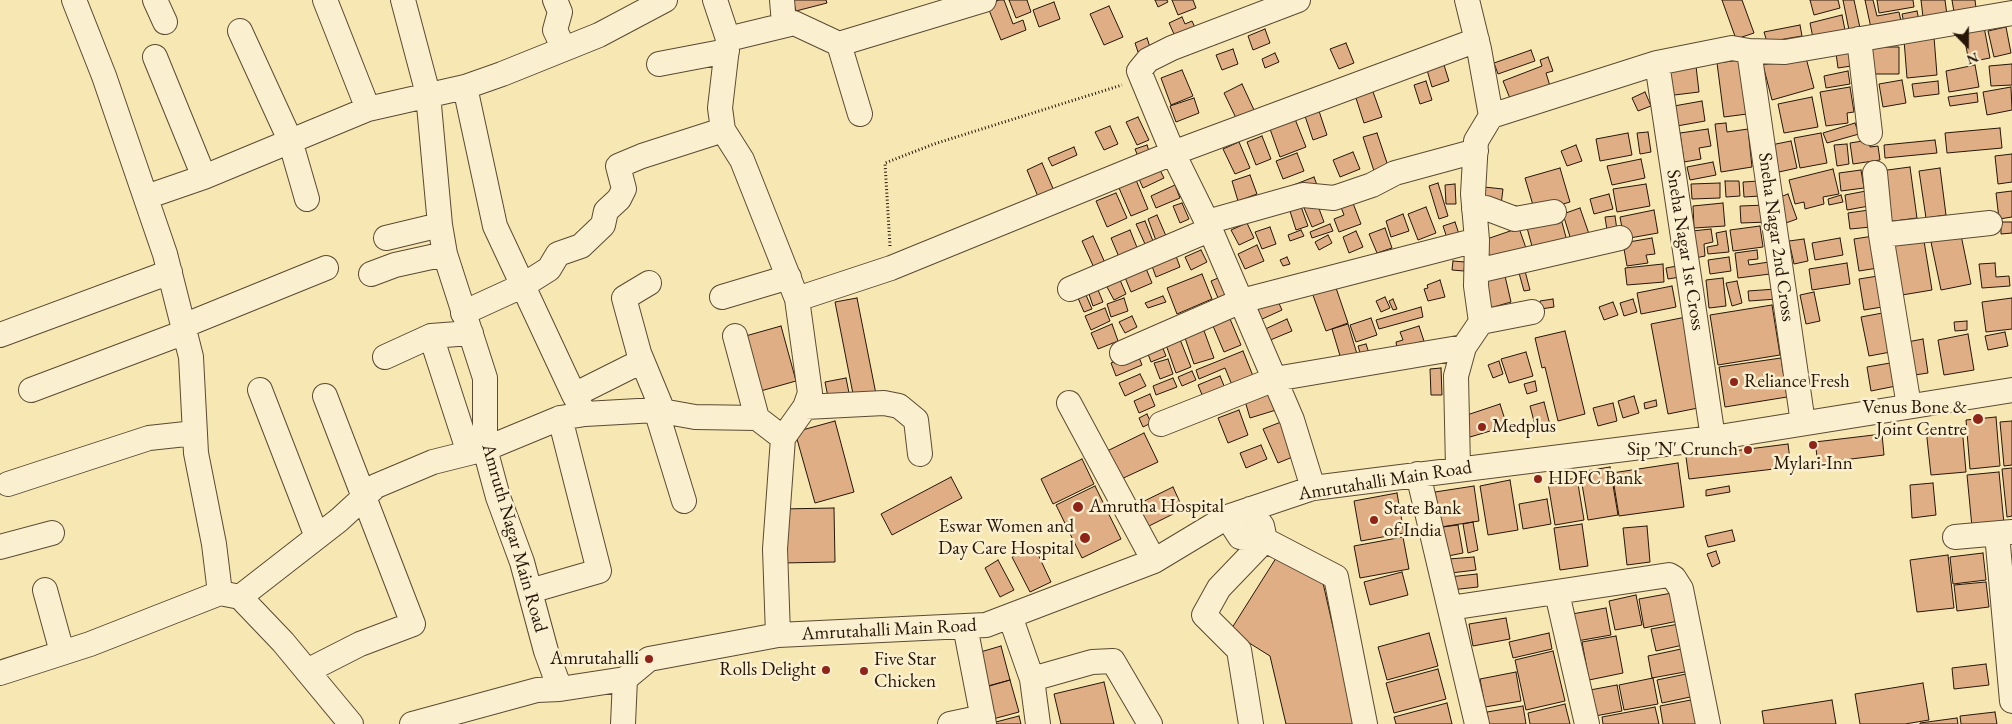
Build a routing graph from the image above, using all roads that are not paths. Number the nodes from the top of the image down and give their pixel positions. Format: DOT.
graph roads {
  1 [pos="74,0"];
  2 [pos="155,0"];
  3 [pos="325,0"];
  4 [pos="403,0"];
  5 [pos="555,0"];
  6 [pos="665,0"];
  7 [pos="715,0"];
  8 [pos="782,0"];
  9 [pos="984,0"];
  10 [pos="1298,0"];
  11 [pos="1467,0"];
  12 [pos="2012,13"];
  13 [pos="165,22"];
  14 [pos="784,24"];
  15 [pos="240,31"];
  16 [pos="1859,39"];
  17 [pos="1477,40"];
  18 [pos="839,44"];
  19 [pos="727,45"];
  20 [pos="564,49"];
  21 [pos="1749,51"];
  22 [pos="156,57"];
  23 [pos="1657,63"];
  24 [pos="659,64"];
  25 [pos="465,87"];
  26 [pos="428,94"];
  27 [pos="368,108"];
  28 [pos="860,114"];
  29 [pos="1491,116"];
  30 [pos="723,130"];
  31 [pos="1870,133"];
  32 [pos="290,140"];
  33 [pos="1476,151"];
  34 [pos="1173,153"];
  35 [pos="1875,173"];
  36 [pos="204,177"];
  37 [pos="146,197"];
  38 [pos="307,199"];
  39 [pos="1474,209"];
  40 [pos="1554,212"];
  41 [pos="1990,223"];
  42 [pos="440,225"];
  43 [pos="1208,226"];
  44 [pos="1881,235"];
  45 [pos="386,238"];
  46 [pos="1620,238"];
  47 [pos="1477,240"];
  48 [pos="445,254"];
  49 [pos="326,268"];
  50 [pos="1477,271"];
  51 [pos="170,272"];
  52 [pos="371,274"];
  53 [pos="789,277"];
  54 [pos="649,282"];
  55 [pos="522,286"];
  56 [pos="1070,289"];
  57 [pos="722,298"];
  58 [pos="797,299"];
  59 [pos="1241,301"];
  60 [pos="1532,312"];
  61 [pos="1481,322"];
  62 [pos="467,323"];
  63 [pos="184,329"];
  64 [pos="0,335"];
  65 [pos="431,336"];
  66 [pos="735,336"];
  67 [pos="1464,347"];
  68 [pos="1122,354"];
  69 [pos="385,357"];
  70 [pos="642,361"];
  71 [pos="1275,379"];
  72 [pos="31,390"];
  73 [pos="260,390"];
  74 [pos="2012,390"];
  75 [pos="325,396"];
  76 [pos="1069,402"];
  77 [pos="580,404"];
  78 [pos="1909,406"];
  79 [pos="805,407"];
  80 [pos="659,411"];
  81 [pos="560,418"];
  82 [pos="757,418"];
  83 [pos="1803,423"];
  84 [pos="1161,424"];
  85 [pos="195,433"];
  86 [pos="783,438"];
  87 [pos="1713,438"];
  88 [pos="477,451"];
  89 [pos="920,454"];
  90 [pos="1458,468"];
  91 [pos="1418,474"];
  92 [pos="8,484"];
  93 [pos="1313,488"];
  94 [pos="364,498"];
  95 [pos="684,501"];
  96 [pos="1250,509"];
  97 [pos="1227,517"];
  98 [pos="52,533"];
  99 [pos="2004,533"];
  100 [pos="317,537"];
  101 [pos="1955,537"];
  102 [pos="1264,539"];
  103 [pos="0,546"];
  104 [pos="1154,561"];
  105 [pos="45,590"];
  106 [pos="530,591"];
  107 [pos="1557,593"];
  108 [pos="230,595"];
  109 [pos="1450,608"];
  110 [pos="1010,616"];
  111 [pos="965,626"];
  112 [pos="778,635"];
  113 [pos="62,652"];
  114 [pos="307,672"];
  115 [pos="0,673"];
  116 [pos="625,679"];
  117 [pos="1032,679"];
  118 [pos="560,689"];
  119 [pos="2012,701"];
  120 [pos="984,721"];
  121 [pos="351,724"];
  122 [pos="412,724"];
  123 [pos="623,724"];
  124 [pos="950,724"];
  125 [pos="1038,724"];
  126 [pos="1150,724"];
  127 [pos="1251,724"];
  128 [pos="1365,724"];
  129 [pos="1477,724"];
  130 [pos="1587,724"];
  131 [pos="1708,724"];
  1 -- 37 [label="street"];
  2 -- 13 [label="street"];
  3 -- 27 [label="street"];
  4 -- 26 [label="street, Amruth Nagar Main Road"];
  5 -- 20 [label="street"];
  6 -- 20 [label="street"];
  7 -- 19 [label="street"];
  8 -- 14 [label="street"];
  9 -- 18 [label="street"];
  10 -- 34 [label="street"];
  11 -- 17 [label="street"];
  12 -- 16 [label="street"];
  14 -- 18 [label="street"];
  14 -- 19 [label="street"];
  15 -- 32 [label="street"];
  16 -- 21 [label="street"];
  16 -- 31 [label="street"];
  17 -- 29 [label="street"];
  17 -- 34 [label="street"];
  18 -- 28 [label="street"];
  19 -- 24 [label="street"];
  19 -- 30 [label="street"];
  20 -- 25 [label="street"];
  21 -- 23 [label="street"];
  21 -- 83 [label="street, Sneha Nagar 2nd Cross"];
  22 -- 36 [label="street"];
  23 -- 29 [label="street"];
  23 -- 87 [label="street, Sneha Nagar 1st Cross"];
  25 -- 26 [label="street"];
  25 -- 55 [label="street"];
  26 -- 27 [label="street"];
  26 -- 42 [label="street, Amruth Nagar Main Road"];
  27 -- 32 [label="street"];
  29 -- 33 [label="street"];
  30 -- 53 [label="street"];
  30 -- 55 [label="street"];
  32 -- 36 [label="street"];
  32 -- 38 [label="street"];
  33 -- 39 [label="street"];
  33 -- 43 [label="street"];
  34 -- 43 [label="street"];
  34 -- 58 [label="street"];
  35 -- 44 [label="street"];
  36 -- 37 [label="street"];
  37 -- 51 [label="street"];
  39 -- 40 [label="street"];
  39 -- 47 [label="street"];
  41 -- 44 [label="street"];
  42 -- 45 [label="street"];
  42 -- 48 [label="street, Amruth Nagar Main Road"];
  43 -- 56 [label="street"];
  43 -- 59 [label="street"];
  44 -- 78 [label="street"];
  46 -- 50 [label="street"];
  47 -- 50 [label="street"];
  47 -- 59 [label="street"];
  48 -- 52 [label="street"];
  48 -- 62 [label="street, Amruth Nagar Main Road"];
  49 -- 63 [label="street"];
  50 -- 61 [label="street"];
  51 -- 63 [label="street"];
  51 -- 64 [label="street"];
  53 -- 57 [label="street"];
  53 -- 58 [label="street"];
  54 -- 70 [label="street"];
  55 -- 62 [label="street"];
  55 -- 77 [label="street"];
  58 -- 79 [label="street"];
  59 -- 68 [label="street"];
  59 -- 71 [label="street"];
  60 -- 61 [label="street"];
  61 -- 67 [label="street"];
  62 -- 65 [label="street"];
  62 -- 88 [label="street, Amruth Nagar Main Road"];
  63 -- 72 [label="street"];
  63 -- 85 [label="street"];
  65 -- 69 [label="street"];
  65 -- 88 [label="street"];
  66 -- 82 [label="street"];
  67 -- 71 [label="street"];
  67 -- 90 [label="street"];
  70 -- 77 [label="street"];
  70 -- 80 [label="street"];
  71 -- 84 [label="street"];
  71 -- 93 [label="street"];
  73 -- 100 [label="street"];
  74 -- 78 [label="street, Amrutahalli Main Road"];
  75 -- 94 [label="street"];
  76 -- 104 [label="street"];
  77 -- 80 [label="street"];
  77 -- 81 [label="street"];
  78 -- 83 [label="street, Amrutahalli Main Road"];
  79 -- 86 [label="street"];
  79 -- 89 [label="street"];
  80 -- 82 [label="street"];
  80 -- 95 [label="street"];
  81 -- 88 [label="street"];
  81 -- 106 [label="street"];
  82 -- 86 [label="street"];
  83 -- 87 [label="street, Amrutahalli Main Road"];
  85 -- 92 [label="street"];
  85 -- 108 [label="street"];
  86 -- 112 [label="street"];
  87 -- 90 [label="street, Amrutahalli Main Road"];
  88 -- 94 [label="street"];
  88 -- 106 [label="street, Amruth Nagar Main Road"];
  90 -- 91 [label="street, Amrutahalli Main Road"];
  91 -- 93 [label="street, Amrutahalli Main Road"];
  91 -- 109 [label="street"];
  93 -- 96 [label="street, Amrutahalli Main Road"];
  94 -- 100 [label="street"];
  94 -- 114 [label="street"];
  96 -- 97 [label="street, Amrutahalli Main Road"];
  96 -- 102 [label="street"];
  97 -- 102 [label="street"];
  97 -- 104 [label="street, Amrutahalli Main Road"];
  98 -- 103 [label="street"];
  99 -- 101 [label="street"];
  99 -- 119 [label="street"];
  100 -- 108 [label="street"];
  102 -- 127 [label="street"];
  102 -- 128 [label="street"];
  104 -- 110 [label="street, Amrutahalli Main Road"];
  105 -- 113 [label="street"];
  106 -- 118 [label="street, Amruth Nagar Main Road"];
  107 -- 109 [label="street"];
  107 -- 130 [label="street"];
  107 -- 131 [label="street"];
  108 -- 113 [label="street"];
  108 -- 114 [label="street"];
  109 -- 129 [label="street"];
  110 -- 111 [label="street, Amrutahalli Main Road"];
  110 -- 117 [label="street"];
  111 -- 112 [label="street, Amrutahalli Main Road"];
  111 -- 120 [label="street"];
  112 -- 116 [label="street, Amrutahalli Main Road"];
  113 -- 115 [label="street"];
  114 -- 121 [label="street"];
  116 -- 118 [label="street"];
  116 -- 123 [label="street"];
  117 -- 125 [label="street"];
  117 -- 126 [label="street"];
  118 -- 122 [label="street"];
  120 -- 124 [label="street"];
}
